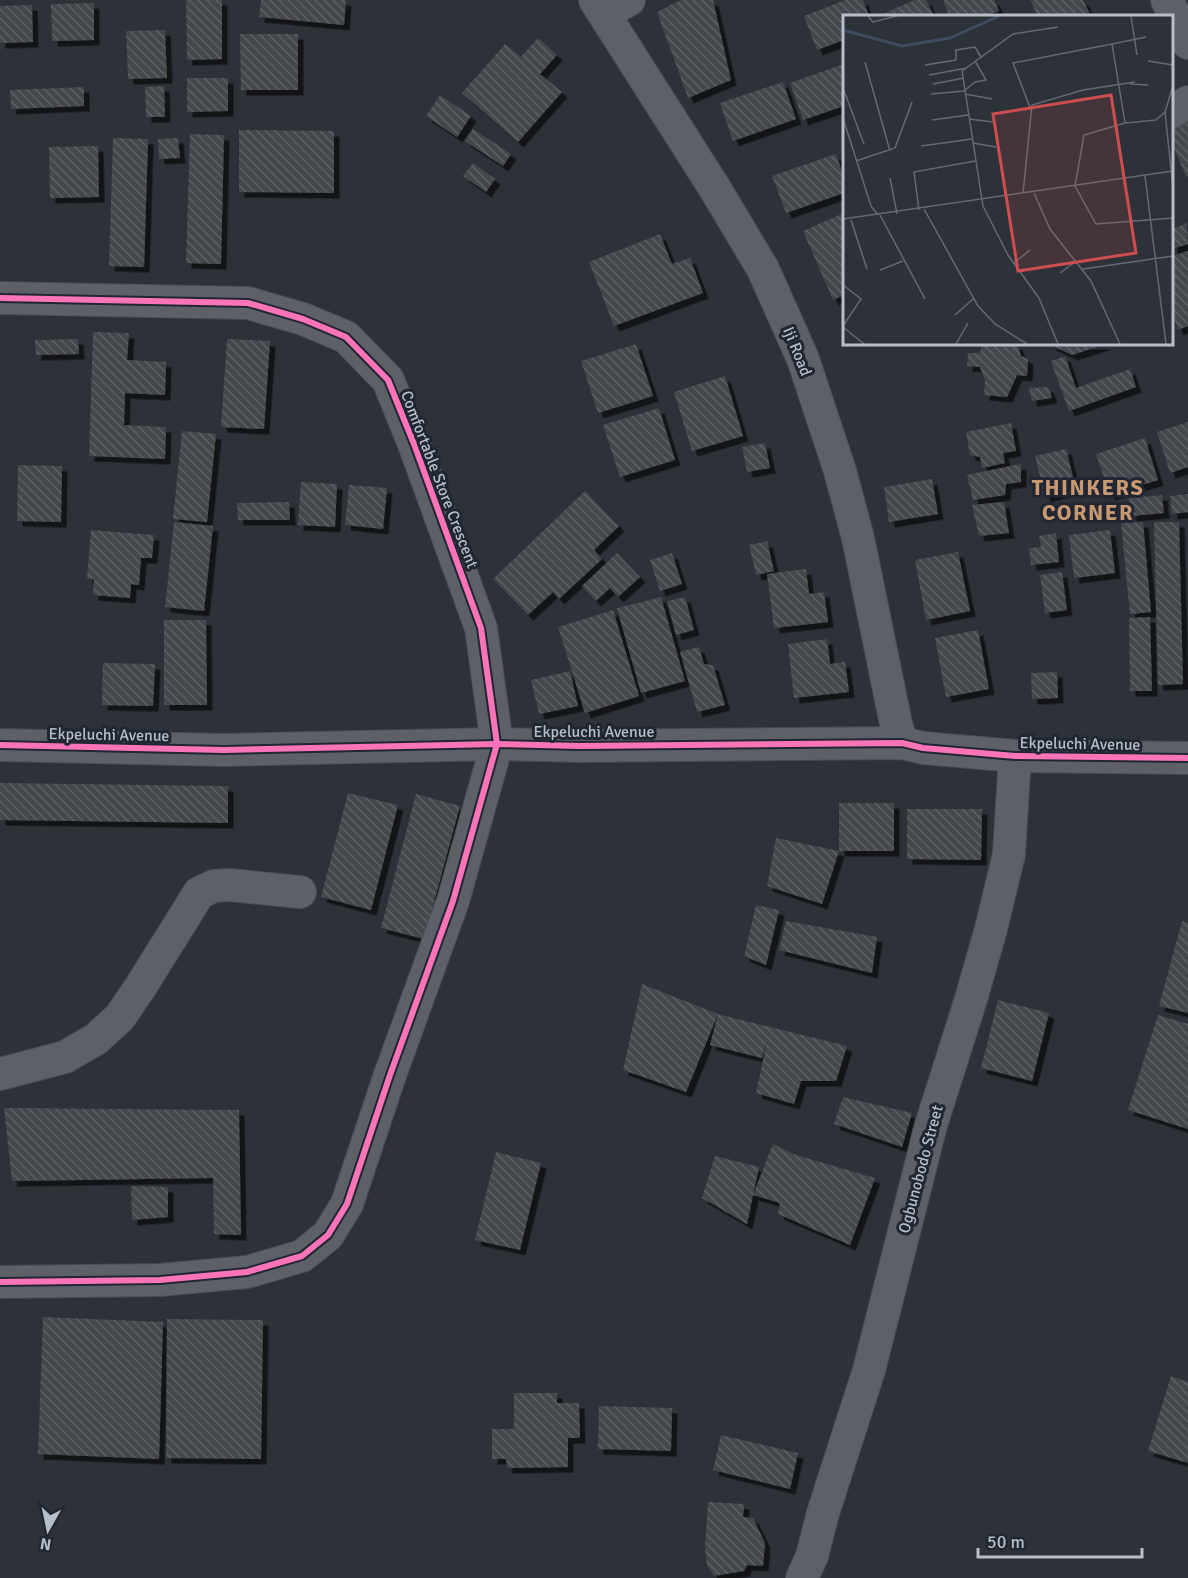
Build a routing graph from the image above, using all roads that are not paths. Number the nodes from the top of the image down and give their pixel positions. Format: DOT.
graph roads {
  1 [pos="1167,0"];
  2 [pos="609,4"];
  3 [pos="1188,43"];
  4 [pos="1188,102"];
  5 [pos="1173,111"];
  6 [pos="0,297"];
  7 [pos="902,743"];
  8 [pos="496,744"];
  9 [pos="0,745"];
  10 [pos="1015,756"];
  11 [pos="1188,758"];
  12 [pos="300,892"];
  13 [pos="0,1074"];
  14 [pos="0,1281"];
  15 [pos="810,1571"];
  1 -- 3 [label="street"];
  2 -- 7 [label="street, Iji Road"];
  4 -- 5 [label="street"];
  6 -- 8 [label="street, Comfortable Store Crescent"];
  7 -- 8 [label="street, Ekpeluchi Avenue"];
  7 -- 10 [label="street, Ekpeluchi Avenue"];
  8 -- 9 [label="street, Ekpeluchi Avenue"];
  8 -- 14 [label="street"];
  10 -- 11 [label="street, Ekpeluchi Avenue"];
  10 -- 15 [label="street, Ogbunobodo Street"];
  12 -- 13 [label="street"];
}
